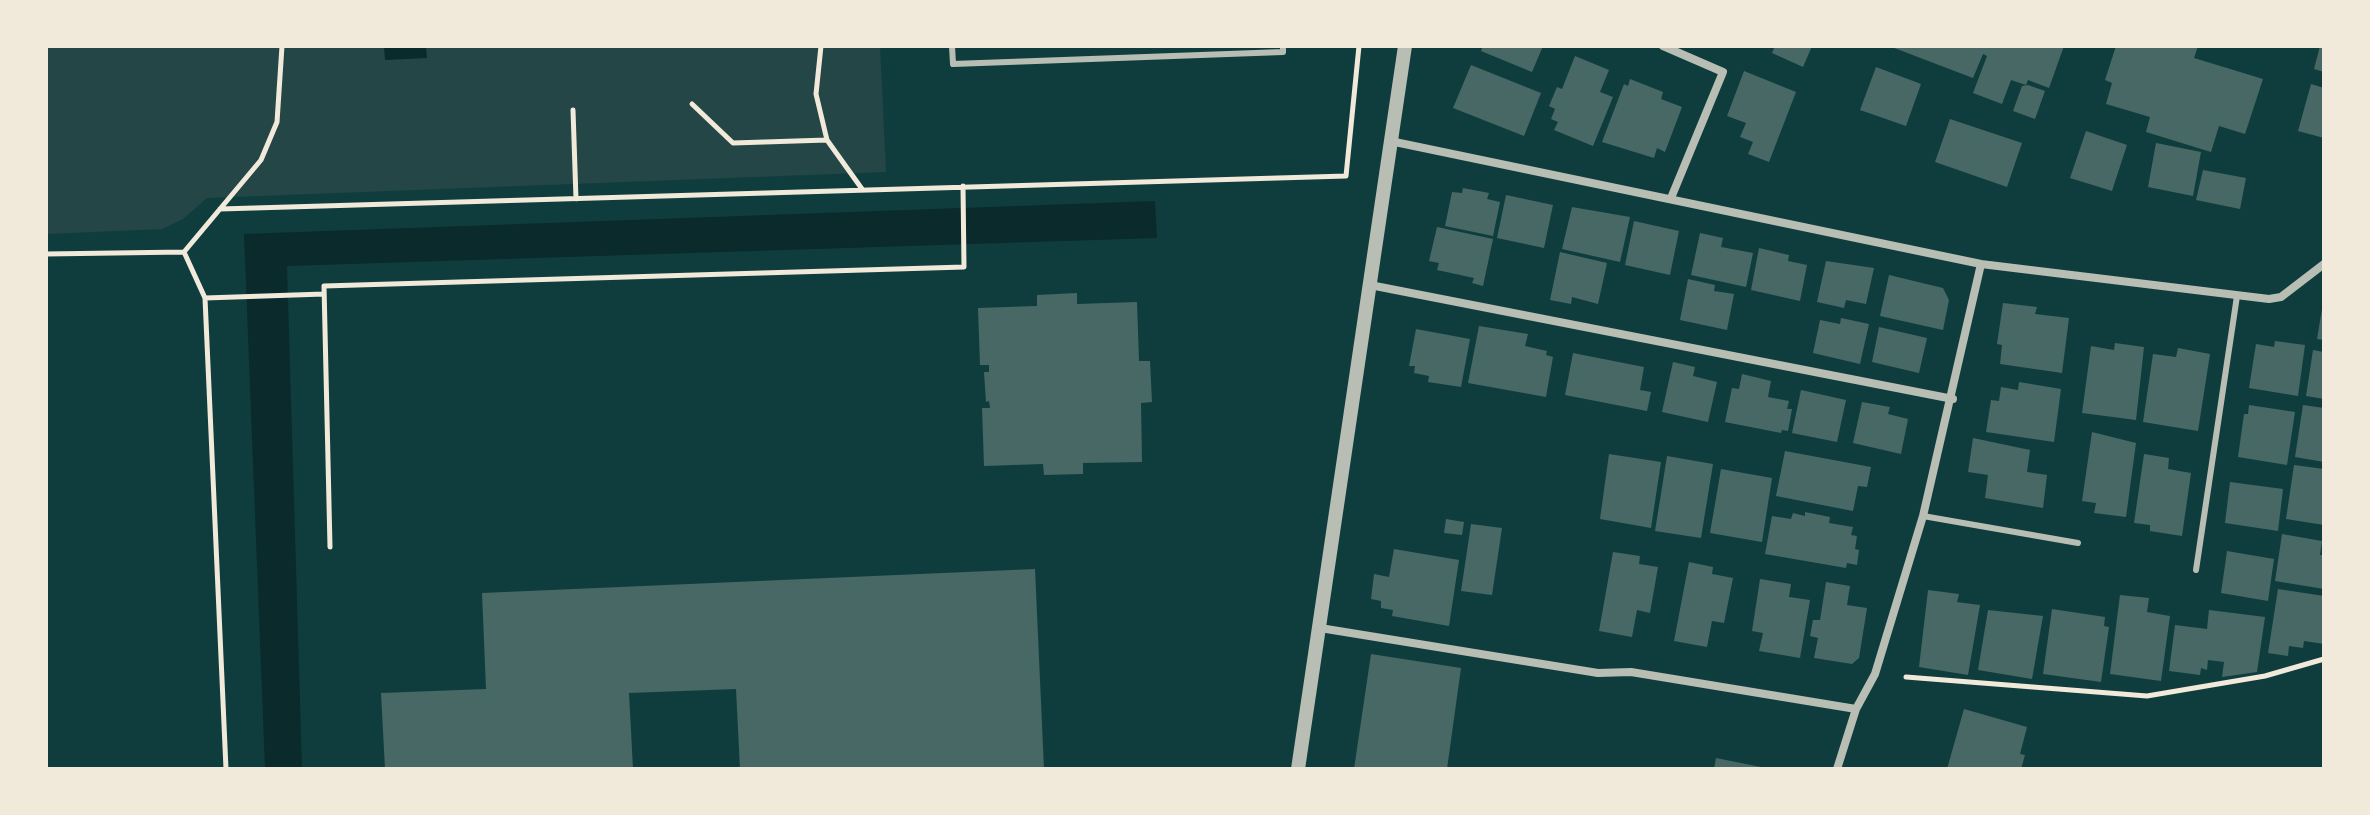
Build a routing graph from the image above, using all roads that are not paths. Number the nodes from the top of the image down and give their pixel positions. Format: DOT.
graph roads {
  1 [pos="952,46"];
  2 [pos="1283,46"];
  3 [pos="1405,46"];
  4 [pos="1663,46"];
  5 [pos="1389,141"];
  6 [pos="1671,198"];
  7 [pos="1981,264"];
  8 [pos="2323,265"];
  9 [pos="1370,285"];
  10 [pos="2237,296"];
  11 [pos="1953,399"];
  12 [pos="1923,516"];
  13 [pos="2078,543"];
  14 [pos="2196,570"];
  15 [pos="1320,628"];
  16 [pos="1856,709"];
  17 [pos="1298,769"];
  18 [pos="1837,769"];
  1 -- 2 [label="lane"];
  3 -- 5 [label="street"];
  4 -- 6 [label="street"];
  5 -- 6 [label="street"];
  5 -- 9 [label="street"];
  6 -- 7 [label="street"];
  7 -- 10 [label="street"];
  7 -- 11 [label="street"];
  8 -- 10 [label="street"];
  9 -- 11 [label="street"];
  9 -- 15 [label="street"];
  10 -- 14 [label="lane"];
  11 -- 12 [label="street"];
  12 -- 13 [label="lane"];
  12 -- 16 [label="street"];
  15 -- 16 [label="street"];
  15 -- 17 [label="street"];
  16 -- 18 [label="street"];
}
